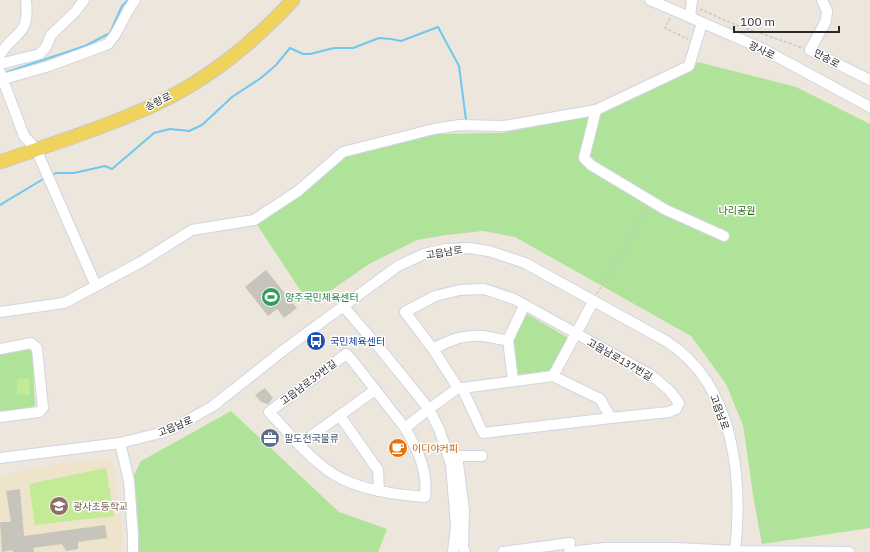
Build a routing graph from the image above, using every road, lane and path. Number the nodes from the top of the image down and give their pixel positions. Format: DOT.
graph roads {
  1 [pos="84,0"];
  2 [pos="135,0"];
  3 [pos="293,0"];
  4 [pos="650,0"];
  5 [pos="822,0"];
  6 [pos="26,2"];
  7 [pos="692,3"];
  8 [pos="673,10"];
  9 [pos="690,17"];
  10 [pos="702,22"];
  11 [pos="696,43"];
  12 [pos="810,50"];
  13 [pos="0,55"];
  14 [pos="0,64"];
  15 [pos="1,77"];
  16 [pos="870,80"];
  17 [pos="870,107"];
  18 [pos="596,110"];
  19 [pos="36,149"];
  20 [pos="0,162"];
  21 [pos="649,200"];
  22 [pos="724,236"];
  23 [pos="96,286"];
  24 [pos="593,302"];
  25 [pos="342,306"];
  26 [pos="524,306"];
  27 [pos="0,312"];
  28 [pos="576,334"];
  29 [pos="508,340"];
  30 [pos="0,349"];
  31 [pos="433,349"];
  32 [pos="553,376"];
  33 [pos="513,381"];
  34 [pos="460,388"];
  35 [pos="375,390"];
  36 [pos="429,409"];
  37 [pos="340,416"];
  38 [pos="0,417"];
  39 [pos="611,418"];
  40 [pos="405,428"];
  41 [pos="120,443"];
  42 [pos="300,444"];
  43 [pos="482,456"];
  44 [pos="0,458"];
  45 [pos="379,491"];
  46 [pos="570,548"];
  47 [pos="133,552"];
  48 [pos="454,552"];
  49 [pos="465,552"];
  50 [pos="503,552"];
  51 [pos="735,552"];
  52 [pos="849,552"];
  1 -- 14 [label="street"];
  2 -- 15 [label="street"];
  3 -- 19 [label="main road, 송랑로"];
  4 -- 8 [label="street, 광사로"];
  5 -- 12 [label="street, 만송로"];
  6 -- 13 [label="street"];
  7 -- 9 [label="street"];
  7 -- 12 [label="path"];
  8 -- 9 [label="street, 광사로"];
  8 -- 11 [label="path"];
  9 -- 10 [label="street, 광사로"];
  10 -- 11 [label="street"];
  10 -- 17 [label="street, 광사로"];
  11 -- 18 [label="street"];
  12 -- 16 [label="street, 만송로"];
  15 -- 19 [label="street"];
  18 -- 21 [label="street"];
  18 -- 23 [label="street"];
  19 -- 20 [label="main road, 송랑로"];
  19 -- 23 [label="street"];
  21 -- 22 [label="street"];
  21 -- 24 [label="path"];
  23 -- 27 [label="street"];
  24 -- 25 [label="street, 고읍남로"];
  24 -- 28 [label="street, 고읍남로137번길"];
  24 -- 51 [label="street, 고읍남로"];
  25 -- 36 [label="street"];
  25 -- 41 [label="street, 고읍남로"];
  26 -- 28 [label="street, 고읍남로137번길"];
  26 -- 29 [label="street"];
  26 -- 31 [label="street, 고읍남로137번길"];
  28 -- 32 [label="street, 고읍남로137번길"];
  28 -- 39 [label="street, 고읍남로137번길"];
  29 -- 31 [label="street"];
  29 -- 33 [label="street"];
  30 -- 38 [label="street"];
  31 -- 34 [label="street, 고읍남로137번길"];
  32 -- 33 [label="street"];
  32 -- 39 [label="street"];
  33 -- 34 [label="street"];
  34 -- 36 [label="street"];
  34 -- 39 [label="street, 고읍남로137번길"];
  35 -- 37 [label="street"];
  35 -- 40 [label="street, 고읍남로39번길"];
  35 -- 42 [label="street, 고읍남로39번길"];
  36 -- 40 [label="street"];
  36 -- 48 [label="street"];
  37 -- 42 [label="street"];
  37 -- 45 [label="street"];
  40 -- 45 [label="street, 고읍남로39번길"];
  41 -- 44 [label="street, 고읍남로"];
  41 -- 47 [label="street"];
  42 -- 45 [label="street, 고읍남로39번길"];
  43 -- 49 [label="street"];
  46 -- 50 [label="street"];
  46 -- 51 [label="street"];
  51 -- 52 [label="street"];
}
